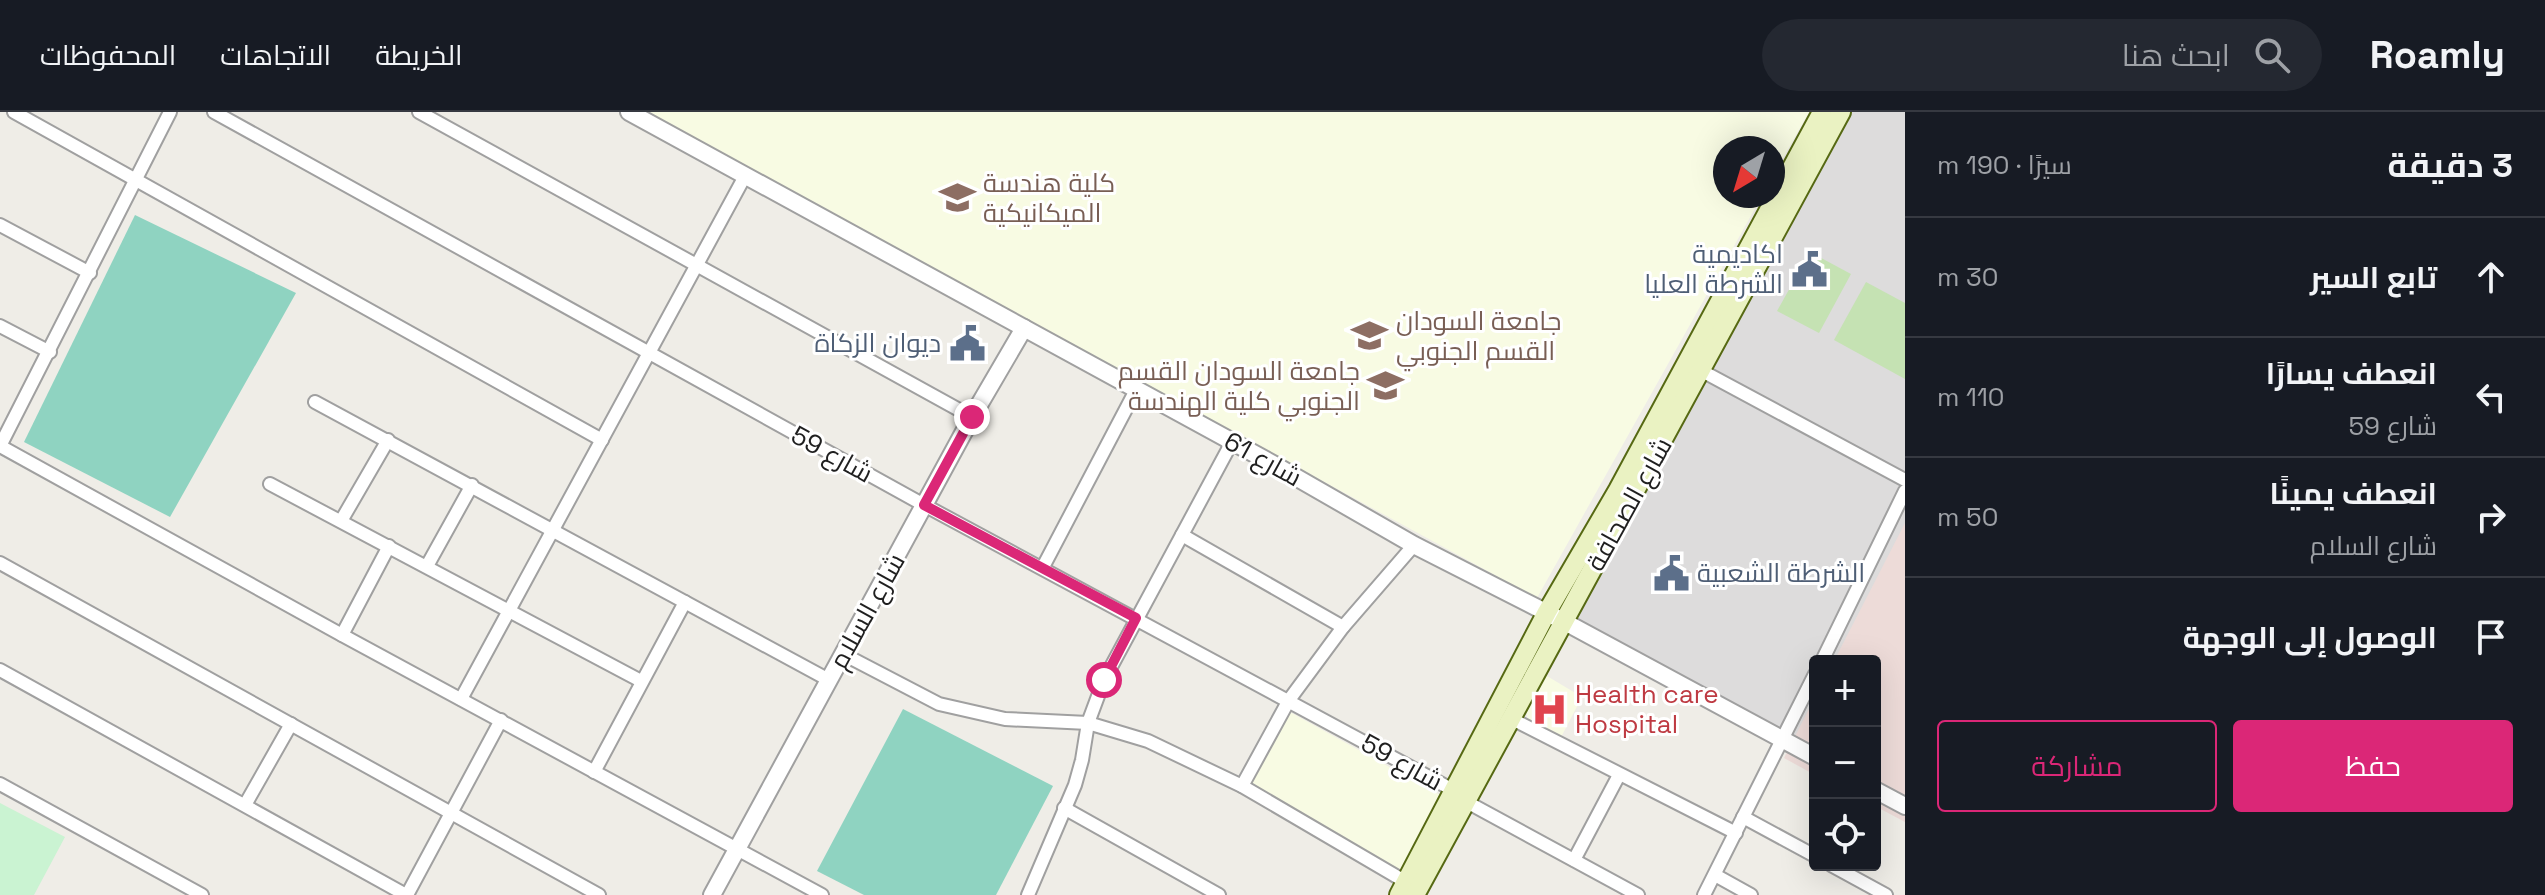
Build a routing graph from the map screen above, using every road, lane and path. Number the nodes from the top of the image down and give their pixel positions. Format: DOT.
graph roads {
  1 [pos="14,112"];
  2 [pos="170,112"];
  3 [pos="214,112"];
  4 [pos="419,112"];
  5 [pos="629,112"];
  6 [pos="1822,112"];
  7 [pos="1841,112"];
  8 [pos="745,176"];
  9 [pos="134,181"];
  10 [pos="0,225"];
  11 [pos="697,266"];
  12 [pos="90,273"];
  13 [pos="0,326"];
  14 [pos="1024,328"];
  15 [pos="50,352"];
  16 [pos="649,353"];
  17 [pos="1702,371"];
  18 [pos="1136,390"];
  19 [pos="315,402"];
  20 [pos="972,417"];
  21 [pos="388,440"];
  22 [pos="602,440"];
  23 [pos="1232,442"];
  24 [pos="0,446"];
  25 [pos="1905,480"];
  26 [pos="270,484"];
  27 [pos="472,485"];
  28 [pos="1905,491"];
  29 [pos="924,505"];
  30 [pos="341,521"];
  31 [pos="554,530"];
  32 [pos="1182,535"];
  33 [pos="1414,545"];
  34 [pos="389,546"];
  35 [pos="0,563"];
  36 [pos="427,566"];
  37 [pos="1043,567"];
  38 [pos="685,602"];
  39 [pos="509,612"];
  40 [pos="1555,616"];
  41 [pos="1136,618"];
  42 [pos="1343,627"];
  43 [pos="342,635"];
  44 [pos="843,654"];
  45 [pos="1825,655"];
  46 [pos="0,670"];
  47 [pos="829,680"];
  48 [pos="641,681"];
  49 [pos="1809,686"];
  50 [pos="461,699"];
  51 [pos="1289,700"];
  52 [pos="1510,718"];
  53 [pos="501,720"];
  54 [pos="1088,723"];
  55 [pos="291,724"];
  56 [pos="1783,739"];
  57 [pos="1809,754"];
  58 [pos="594,772"];
  59 [pos="1619,775"];
  60 [pos="0,784"];
  61 [pos="1242,786"];
  62 [pos="1881,793"];
  63 [pos="1459,796"];
  64 [pos="245,805"];
  65 [pos="1905,806"];
  66 [pos="1064,808"];
  67 [pos="449,812"];
  68 [pos="1743,817"];
  69 [pos="1736,833"];
  70 [pos="738,849"];
  71 [pos="1809,853"];
  72 [pos="1574,860"];
  73 [pos="1842,871"];
  74 [pos="1715,875"];
  75 [pos="1414,891"];
  76 [pos="1214,894"];
  77 [pos="202,895"];
  78 [pos="406,895"];
  79 [pos="599,895"];
  80 [pos="712,895"];
  81 [pos="822,895"];
  82 [pos="1028,895"];
  83 [pos="1638,895"];
  84 [pos="1704,895"];
  85 [pos="1751,895"];
  86 [pos="1886,895"];
  1 -- 9 [label="street"];
  2 -- 9 [label="street"];
  3 -- 16 [label="street, شارع 59"];
  4 -- 11 [label="street"];
  5 -- 8 [label="street, شارع 61"];
  6 -- 40 [label="main road, شارع الصحافة"];
  7 -- 17 [label="main road, شارع الصحافة"];
  8 -- 11 [label="street"];
  8 -- 14 [label="street, شارع 61"];
  9 -- 12 [label="street"];
  9 -- 22 [label="street"];
  10 -- 12 [label="street"];
  11 -- 16 [label="street"];
  11 -- 20 [label="street"];
  12 -- 15 [label="street"];
  13 -- 15 [label="street"];
  14 -- 18 [label="street, شارع 61"];
  14 -- 20 [label="street, شارع السلام"];
  15 -- 24 [label="street"];
  16 -- 22 [label="street"];
  16 -- 29 [label="street, شارع 59"];
  17 -- 25 [label="street"];
  17 -- 40 [label="main road, شارع الصحافة"];
  18 -- 23 [label="street, شارع 61"];
  18 -- 37 [label="street"];
  19 -- 21 [label="street"];
  20 -- 29 [label="street, شارع السلام"];
  21 -- 27 [label="street"];
  21 -- 30 [label="street"];
  22 -- 31 [label="street"];
  23 -- 32 [label="street"];
  23 -- 33 [label="street, شارع 61"];
  24 -- 43 [label="street"];
  26 -- 30 [label="street"];
  27 -- 31 [label="street"];
  27 -- 36 [label="street"];
  28 -- 45 [label="street"];
  29 -- 37 [label="street, شارع 59"];
  29 -- 44 [label="street, شارع السلام"];
  30 -- 34 [label="street"];
  31 -- 38 [label="street"];
  31 -- 39 [label="street"];
  32 -- 41 [label="street"];
  32 -- 42 [label="street"];
  33 -- 40 [label="street, شارع 61"];
  33 -- 42 [label="street"];
  34 -- 36 [label="street"];
  34 -- 43 [label="street"];
  35 -- 55 [label="street"];
  36 -- 39 [label="street"];
  37 -- 41 [label="street, شارع 59"];
  38 -- 47 [label="street"];
  38 -- 48 [label="street"];
  39 -- 48 [label="street"];
  39 -- 50 [label="street"];
  40 -- 52 [label="main road, شارع الصحافة"];
  40 -- 56 [label="street, شارع 61"];
  40 -- 63 [label="main road, شارع الصحافة"];
  41 -- 51 [label="street, شارع 59"];
  41 -- 54 [label="street"];
  42 -- 51 [label="street"];
  43 -- 50 [label="street"];
  44 -- 47 [label="street, شارع السلام"];
  44 -- 54 [label="street"];
  46 -- 64 [label="street"];
  47 -- 70 [label="street, شارع السلام"];
  48 -- 58 [label="street"];
  49 -- 56 [label="street"];
  50 -- 53 [label="street"];
  51 -- 61 [label="street"];
  51 -- 63 [label="street, شارع 59"];
  52 -- 59 [label="street"];
  52 -- 63 [label="main road, شارع الصحافة"];
  53 -- 58 [label="street"];
  53 -- 67 [label="street"];
  54 -- 61 [label="street"];
  54 -- 66 [label="street"];
  55 -- 64 [label="street"];
  55 -- 67 [label="street"];
  56 -- 57 [label="street, شارع 61"];
  56 -- 68 [label="street"];
  58 -- 70 [label="street"];
  59 -- 69 [label="street"];
  59 -- 72 [label="street"];
  60 -- 77 [label="street"];
  61 -- 75 [label="street"];
  62 -- 65 [label="street"];
  63 -- 72 [label="street, شارع 59"];
  63 -- 75 [label="main road, شارع الصحافة"];
  64 -- 78 [label="street"];
  66 -- 76 [label="street"];
  66 -- 82 [label="street"];
  67 -- 78 [label="street"];
  67 -- 79 [label="street"];
  68 -- 69 [label="street"];
  68 -- 71 [label="street"];
  69 -- 74 [label="street"];
  70 -- 80 [label="street, شارع السلام"];
  70 -- 81 [label="street"];
  72 -- 83 [label="street, شارع 59"];
  73 -- 86 [label="street"];
  74 -- 84 [label="street"];
  74 -- 85 [label="street"];
}
